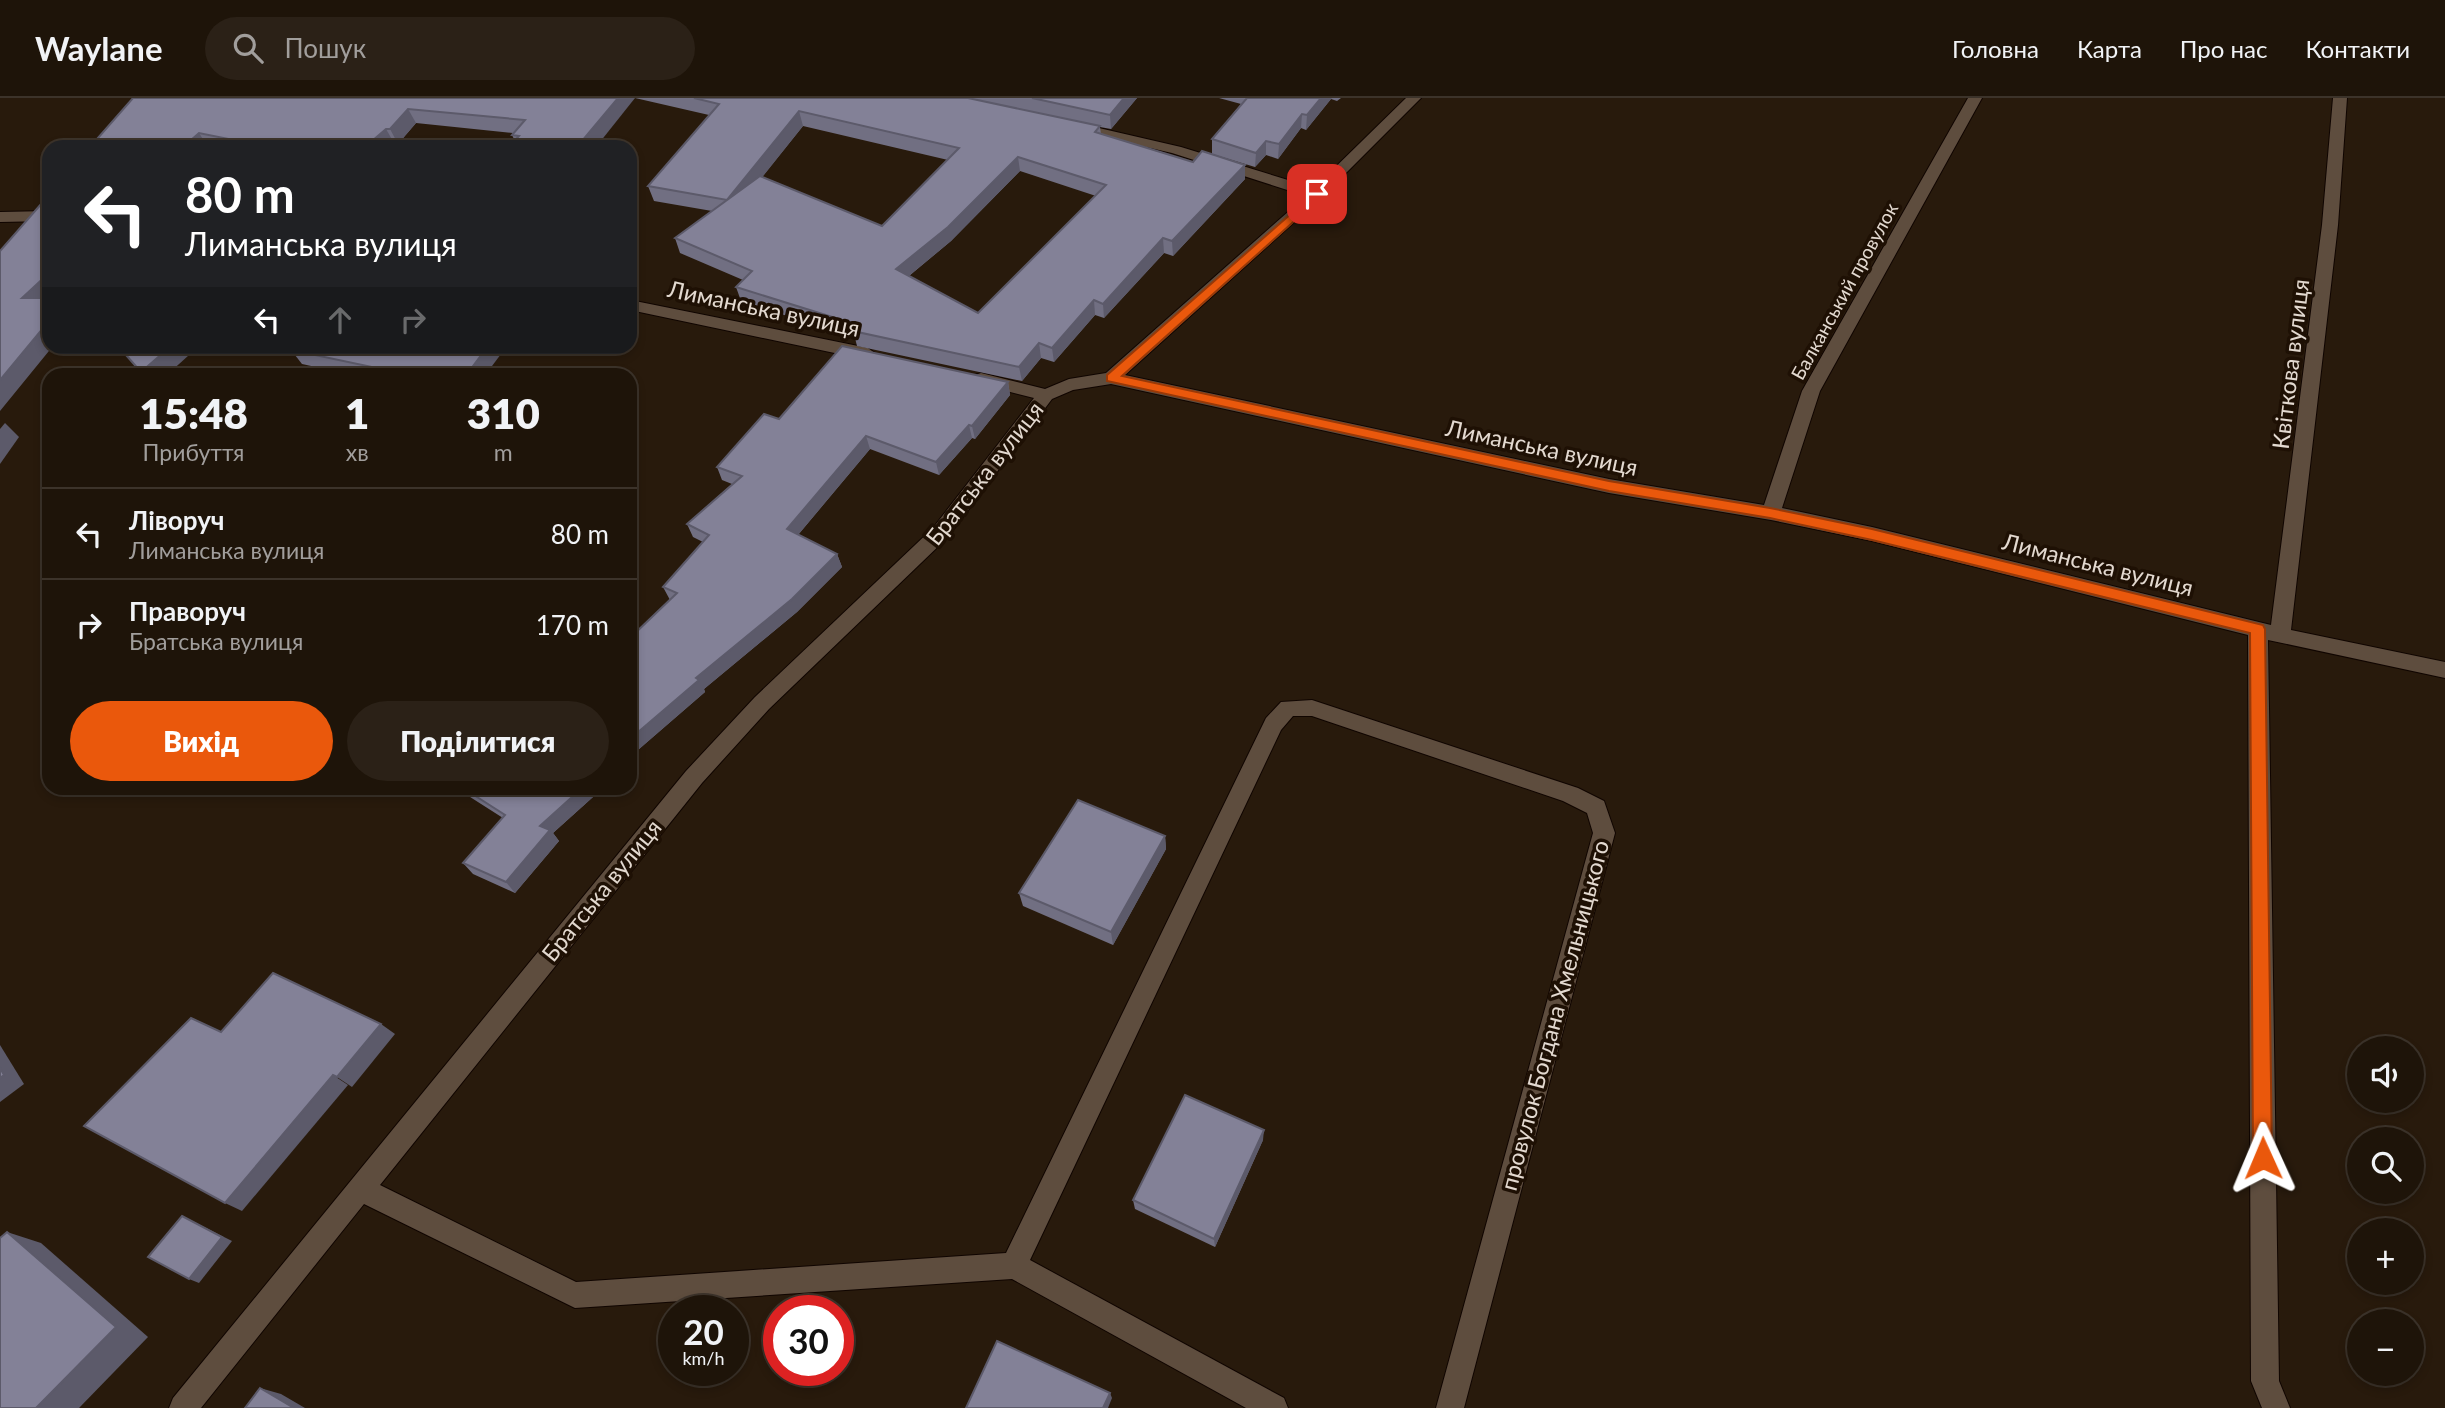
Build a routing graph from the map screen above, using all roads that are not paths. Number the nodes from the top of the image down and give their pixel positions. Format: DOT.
graph roads {
  1 [pos="1414,98"];
  2 [pos="1975,98"];
  3 [pos="2340,98"];
  4 [pos="1063,125"];
  5 [pos="1317,194"];
  6 [pos="42,216"];
  7 [pos="0,217"];
  8 [pos="637,306"];
  9 [pos="891,359"];
  10 [pos="970,376"];
  11 [pos="1111,378"];
  12 [pos="1046,395"];
  13 [pos="1770,513"];
  14 [pos="2269,632"];
  15 [pos="2445,670"];
  16 [pos="361,1189"];
  17 [pos="1014,1266"];
  18 [pos="183,1408"];
  19 [pos="1274,1408"];
  20 [pos="1450,1408"];
  21 [pos="2276,1408"];
  1 -- 5 [label="street"];
  2 -- 13 [label="street, Балканський провулок"];
  3 -- 14 [label="street, Квіткова вулиця"];
  4 -- 5 [label="street"];
  5 -- 11 [label="street"];
  6 -- 7 [label="street"];
  8 -- 9 [label="street, Лиманська вулиця"];
  10 -- 12 [label="street"];
  11 -- 12 [label="street, Лиманська вулиця"];
  11 -- 13 [label="street, Лиманська вулиця"];
  12 -- 16 [label="street, Братська вулиця"];
  13 -- 14 [label="street, Лиманська вулиця"];
  14 -- 15 [label="street, Лиманська вулиця"];
  14 -- 21 [label="street, Квіткова вулиця"];
  16 -- 17 [label="street"];
  16 -- 18 [label="street, Братська вулиця"];
  17 -- 19 [label="street"];
  17 -- 20 [label="street, провулок Богдана Хмельницького"];
}
